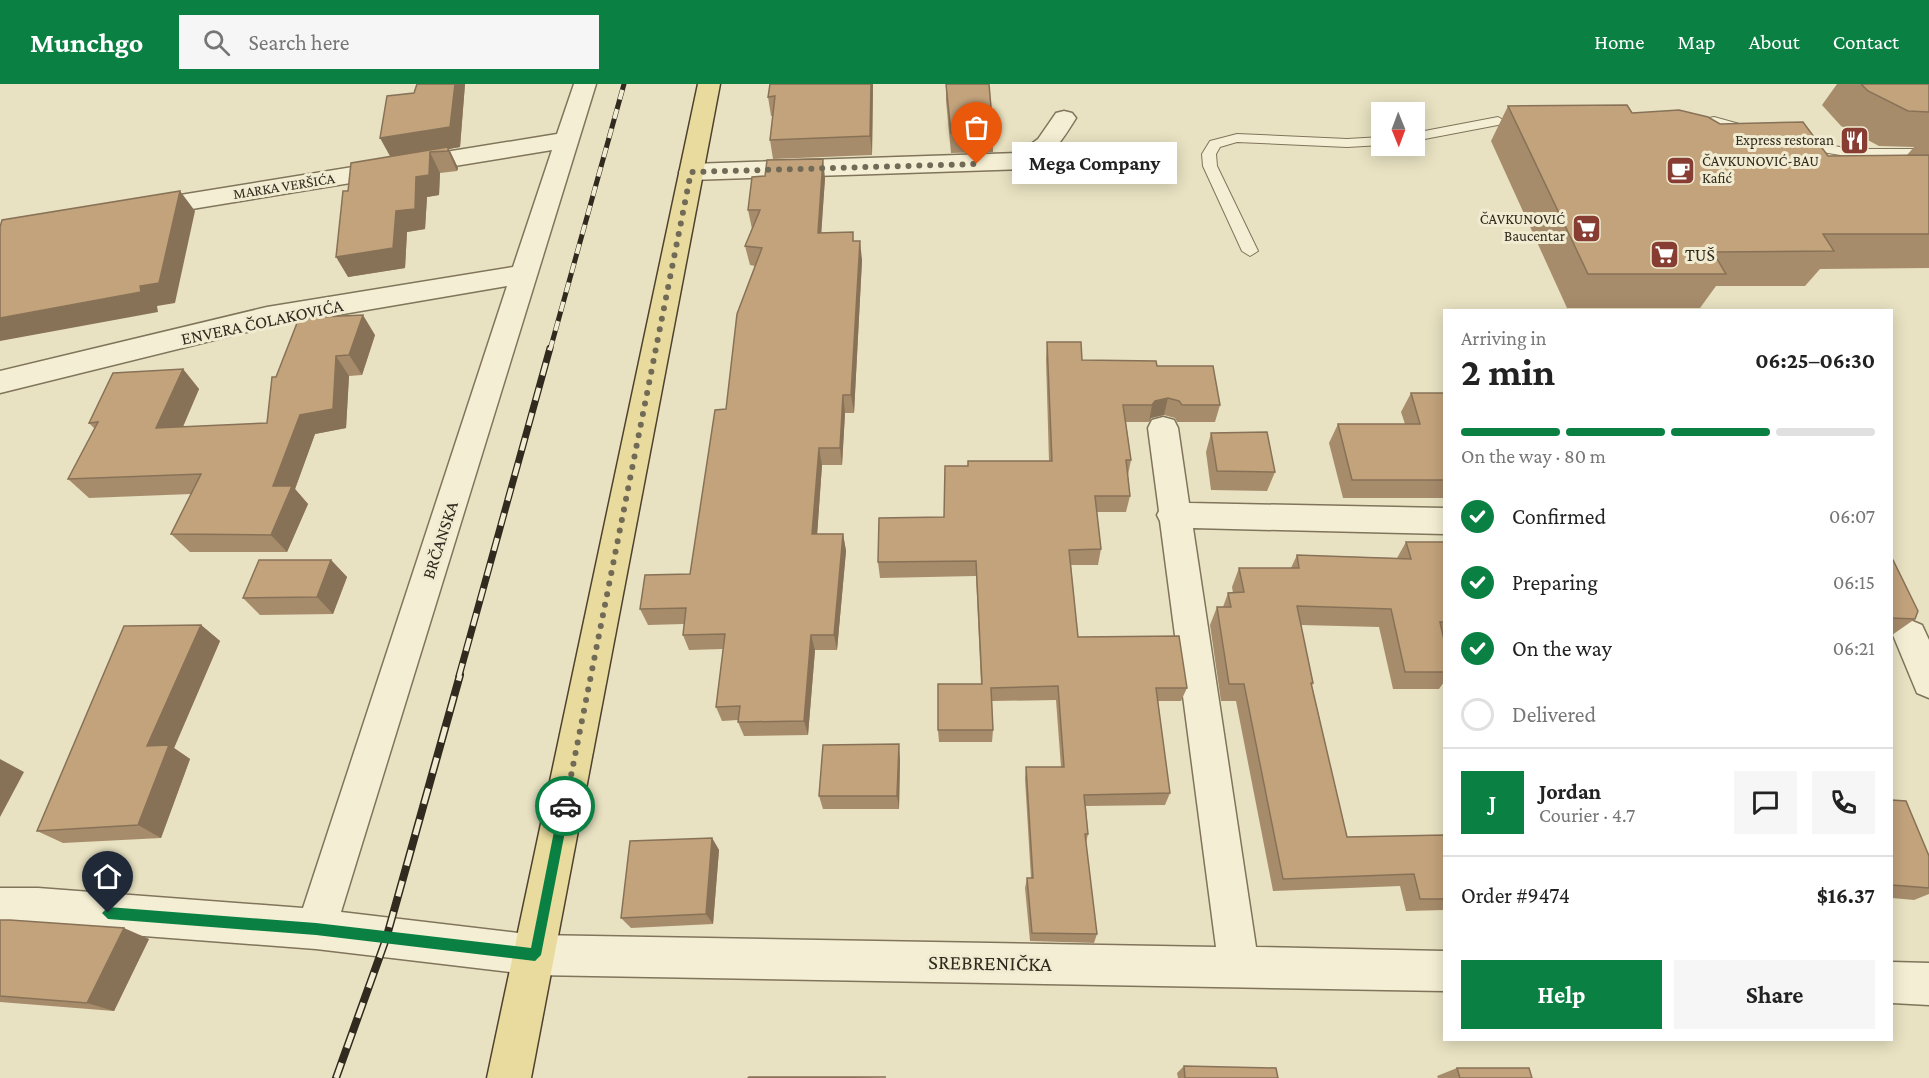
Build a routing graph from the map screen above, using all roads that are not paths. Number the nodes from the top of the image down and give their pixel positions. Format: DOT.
graph roads {
  1 [pos="585,84"];
  2 [pos="724,84"];
  3 [pos="707,94"];
  4 [pos="1064,118"];
  5 [pos="1498,121"];
  6 [pos="1714,121"];
  7 [pos="1425,135"];
  8 [pos="1766,136"];
  9 [pos="567,140"];
  10 [pos="1788,141"];
  11 [pos="1371,142"];
  12 [pos="1929,153"];
  13 [pos="691,172"];
  14 [pos="118,213"];
  15 [pos="1250,252"];
  16 [pos="526,274"];
  17 [pos="0,382"];
  18 [pos="1163,428"];
  19 [pos="1173,515"];
  20 [pos="1443,521"];
  21 [pos="1910,635"];
  22 [pos="1929,682"];
  23 [pos="0,908"];
  24 [pos="316,929"];
  25 [pos="535,955"];
  26 [pos="1239,967"];
  27 [pos="1443,971"];
  28 [pos="1893,983"];
  29 [pos="1929,984"];
  30 [pos="510,1078"];
  1 -- 9 [label="street, BRČANSKA"];
  2 -- 3 [label="main road"];
  3 -- 13 [label="main road"];
  4 -- 13 [label="street"];
  5 -- 7 [label="lane"];
  6 -- 8 [label="lane"];
  9 -- 14 [label="street, MARKA VERŠIĆA"];
  9 -- 16 [label="street, BRČANSKA"];
  10 -- 12 [label="lane"];
  11 -- 15 [label="lane"];
  13 -- 25 [label="main road"];
  16 -- 17 [label="street, ENVERA ČOLAKOVIĆA"];
  16 -- 24 [label="street, BRČANSKA"];
  18 -- 19 [label="street"];
  19 -- 20 [label="street"];
  19 -- 26 [label="street"];
  21 -- 22 [label="street"];
  23 -- 24 [label="street"];
  24 -- 25 [label="street, SREBRENIČKA"];
  25 -- 26 [label="street, SREBRENIČKA"];
  25 -- 30 [label="main road"];
  26 -- 27 [label="street, SREBRENIČKA"];
  28 -- 29 [label="street"];
}
